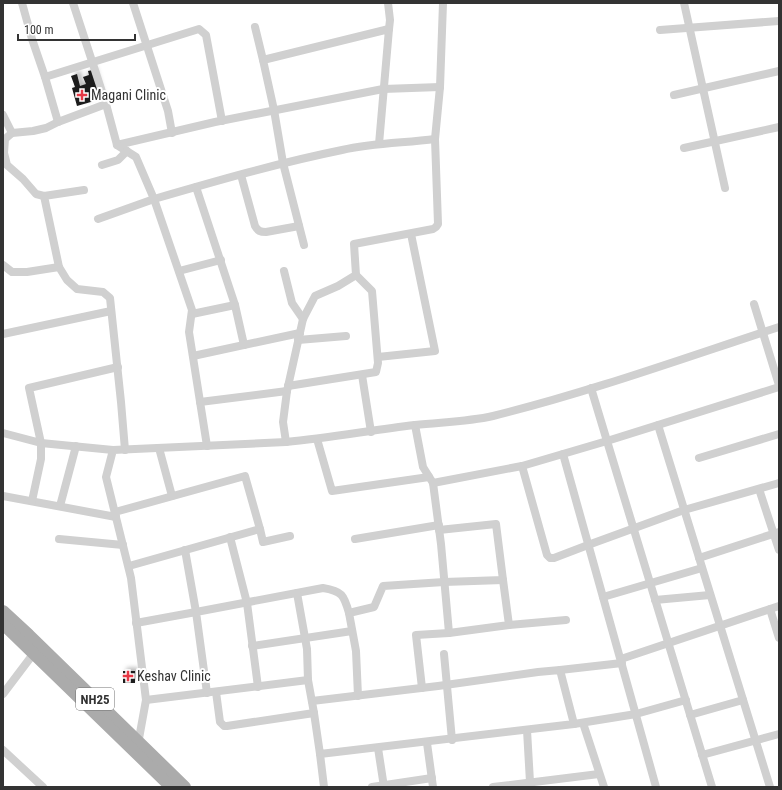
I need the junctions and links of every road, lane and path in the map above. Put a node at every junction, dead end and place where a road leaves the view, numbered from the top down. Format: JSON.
{"nodes":[{"id":1,"x":22,"y":3,"type":"edge"},
{"id":2,"x":73,"y":3,"type":"edge"},
{"id":3,"x":133,"y":3,"type":"edge"},
{"id":4,"x":388,"y":3,"type":"edge"},
{"id":5,"x":443,"y":3,"type":"edge"},
{"id":6,"x":684,"y":3,"type":"edge"},
{"id":7,"x":779,"y":23,"type":"edge"},
{"id":8,"x":255,"y":27,"type":"dead end"},
{"id":9,"x":689,"y":28,"type":"junction"},
{"id":10,"x":389,"y":29,"type":"junction"},
{"id":11,"x":660,"y":30,"type":"dead end"},
{"id":12,"x":147,"y":45,"type":"junction"},
{"id":13,"x":263,"y":60,"type":"junction"},
{"id":14,"x":93,"y":62,"type":"junction"},
{"id":15,"x":779,"y":71,"type":"edge"},
{"id":16,"x":45,"y":78,"type":"junction"},
{"id":17,"x":440,"y":87,"type":"junction"},
{"id":18,"x":383,"y":88,"type":"junction"},
{"id":19,"x":703,"y":88,"type":"junction"},
{"id":20,"x":674,"y":95,"type":"dead end"},
{"id":21,"x":106,"y":104,"type":"junction"},
{"id":22,"x":274,"y":110,"type":"junction"},
{"id":23,"x":3,"y":115,"type":"edge"},
{"id":24,"x":222,"y":121,"type":"junction"},
{"id":25,"x":58,"y":122,"type":"junction"},
{"id":26,"x":779,"y":127,"type":"edge"},
{"id":27,"x":12,"y":133,"type":"junction"},
{"id":28,"x":172,"y":133,"type":"junction"},
{"id":29,"x":435,"y":139,"type":"junction"},
{"id":30,"x":715,"y":142,"type":"junction"},
{"id":31,"x":379,"y":144,"type":"junction"},
{"id":32,"x":117,"y":146,"type":"junction"},
{"id":33,"x":684,"y":148,"type":"dead end"},
{"id":34,"x":127,"y":152,"type":"junction"},
{"id":35,"x":283,"y":164,"type":"junction"},
{"id":36,"x":102,"y":165,"type":"dead end"},
{"id":37,"x":241,"y":174,"type":"junction"},
{"id":38,"x":196,"y":187,"type":"junction"},
{"id":39,"x":725,"y":188,"type":"dead end"},
{"id":40,"x":84,"y":190,"type":"dead end"},
{"id":41,"x":44,"y":196,"type":"junction"},
{"id":42,"x":154,"y":199,"type":"junction"},
{"id":43,"x":98,"y":219,"type":"dead end"},
{"id":44,"x":299,"y":226,"type":"junction"},
{"id":45,"x":411,"y":234,"type":"junction"},
{"id":46,"x":304,"y":245,"type":"dead end"},
{"id":47,"x":221,"y":260,"type":"junction"},
{"id":48,"x":3,"y":265,"type":"edge"},
{"id":49,"x":59,"y":267,"type":"junction"},
{"id":50,"x":179,"y":271,"type":"junction"},
{"id":51,"x":284,"y":271,"type":"dead end"},
{"id":52,"x":356,"y":275,"type":"junction"},
{"id":53,"x":754,"y":304,"type":"dead end"},
{"id":54,"x":235,"y":305,"type":"junction"},
{"id":55,"x":111,"y":310,"type":"junction"},
{"id":56,"x":192,"y":314,"type":"junction"},
{"id":57,"x":303,"y":319,"type":"junction"},
{"id":58,"x":779,"y":327,"type":"edge"},
{"id":59,"x":763,"y":332,"type":"junction"},
{"id":60,"x":3,"y":334,"type":"edge"},
{"id":61,"x":299,"y":336,"type":"junction"},
{"id":62,"x":346,"y":336,"type":"dead end"},
{"id":63,"x":244,"y":345,"type":"junction"},
{"id":64,"x":193,"y":356,"type":"junction"},
{"id":65,"x":378,"y":357,"type":"junction"},
{"id":66,"x":118,"y":367,"type":"junction"},
{"id":67,"x":362,"y":375,"type":"junction"},
{"id":68,"x":779,"y":386,"type":"edge"},
{"id":69,"x":287,"y":388,"type":"junction"},
{"id":70,"x":591,"y":388,"type":"junction"},
{"id":71,"x":200,"y":402,"type":"junction"},
{"id":72,"x":415,"y":425,"type":"junction"},
{"id":73,"x":658,"y":425,"type":"junction"},
{"id":74,"x":371,"y":432,"type":"junction"},
{"id":75,"x":3,"y":433,"type":"edge"},
{"id":76,"x":779,"y":434,"type":"edge"},
{"id":77,"x":317,"y":440,"type":"junction"},
{"id":78,"x":607,"y":440,"type":"junction"},
{"id":79,"x":286,"y":442,"type":"junction"},
{"id":80,"x":41,"y":443,"type":"junction"},
{"id":81,"x":76,"y":446,"type":"junction"},
{"id":82,"x":206,"y":446,"type":"junction"},
{"id":83,"x":159,"y":448,"type":"junction"},
{"id":84,"x":113,"y":450,"type":"junction"},
{"id":85,"x":124,"y":450,"type":"junction"},
{"id":86,"x":563,"y":454,"type":"junction"},
{"id":87,"x":699,"y":458,"type":"dead end"},
{"id":88,"x":522,"y":466,"type":"junction"},
{"id":89,"x":431,"y":480,"type":"junction"},
{"id":90,"x":779,"y":483,"type":"edge"},
{"id":91,"x":759,"y":489,"type":"junction"},
{"id":92,"x":3,"y":496,"type":"edge"},
{"id":93,"x":172,"y":496,"type":"junction"},
{"id":94,"x":32,"y":501,"type":"junction"},
{"id":95,"x":60,"y":506,"type":"junction"},
{"id":96,"x":684,"y":510,"type":"junction"},
{"id":97,"x":115,"y":515,"type":"junction"},
{"id":98,"x":439,"y":528,"type":"junction"},
{"id":99,"x":260,"y":529,"type":"junction"},
{"id":100,"x":633,"y":529,"type":"junction"},
{"id":101,"x":776,"y":533,"type":"edge"},
{"id":102,"x":290,"y":536,"type":"dead end"},
{"id":103,"x":230,"y":537,"type":"junction"},
{"id":104,"x":60,"y":539,"type":"dead end"},
{"id":105,"x":355,"y":539,"type":"dead end"},
{"id":106,"x":123,"y":545,"type":"junction"},
{"id":107,"x":588,"y":545,"type":"junction"},
{"id":108,"x":185,"y":550,"type":"junction"},
{"id":109,"x":779,"y":550,"type":"edge"},
{"id":110,"x":699,"y":558,"type":"junction"},
{"id":111,"x":129,"y":566,"type":"junction"},
{"id":112,"x":702,"y":568,"type":"junction"},
{"id":113,"x":503,"y":580,"type":"junction"},
{"id":114,"x":444,"y":582,"type":"junction"},
{"id":115,"x":650,"y":583,"type":"junction"},
{"id":116,"x":297,"y":593,"type":"junction"},
{"id":117,"x":710,"y":595,"type":"junction"},
{"id":118,"x":603,"y":596,"type":"junction"},
{"id":119,"x":655,"y":600,"type":"junction"},
{"id":120,"x":247,"y":603,"type":"junction"},
{"id":121,"x":779,"y":606,"type":"edge"},
{"id":122,"x":770,"y":610,"type":"junction"},
{"id":123,"x":3,"y":611,"type":"edge"},
{"id":124,"x":196,"y":612,"type":"junction"},
{"id":125,"x":349,"y":613,"type":"junction"},
{"id":126,"x":566,"y":620,"type":"dead end"},
{"id":127,"x":136,"y":623,"type":"junction"},
{"id":128,"x":3,"y":624,"type":"edge"},
{"id":129,"x":509,"y":625,"type":"junction"},
{"id":130,"x":720,"y":626,"type":"junction"},
{"id":131,"x":352,"y":631,"type":"junction"},
{"id":132,"x":449,"y":633,"type":"junction"},
{"id":133,"x":305,"y":638,"type":"junction"},
{"id":134,"x":779,"y":638,"type":"edge"},
{"id":135,"x":668,"y":644,"type":"junction"},
{"id":136,"x":252,"y":646,"type":"junction"},
{"id":137,"x":34,"y":653,"type":"junction"},
{"id":138,"x":444,"y":654,"type":"dead end"},
{"id":139,"x":621,"y":661,"type":"junction"},
{"id":140,"x":560,"y":670,"type":"junction"},
{"id":141,"x":308,"y":680,"type":"junction"},
{"id":142,"x":446,"y":685,"type":"junction"},
{"id":143,"x":258,"y":687,"type":"junction"},
{"id":144,"x":422,"y":688,"type":"junction"},
{"id":145,"x":216,"y":692,"type":"junction"},
{"id":146,"x":206,"y":693,"type":"junction"},
{"id":147,"x":3,"y":694,"type":"edge"},
{"id":148,"x":358,"y":696,"type":"junction"},
{"id":149,"x":146,"y":700,"type":"junction"},
{"id":150,"x":686,"y":700,"type":"junction"},
{"id":151,"x":743,"y":700,"type":"junction"},
{"id":152,"x":312,"y":701,"type":"junction"},
{"id":153,"x":314,"y":713,"type":"junction"},
{"id":154,"x":636,"y":714,"type":"junction"},
{"id":155,"x":690,"y":716,"type":"junction"},
{"id":156,"x":583,"y":723,"type":"junction"},
{"id":157,"x":574,"y":724,"type":"junction"},
{"id":158,"x":527,"y":730,"type":"junction"},
{"id":159,"x":779,"y":734,"type":"edge"},
{"id":160,"x":138,"y":740,"type":"junction"},
{"id":161,"x":452,"y":740,"type":"junction"},
{"id":162,"x":755,"y":740,"type":"junction"},
{"id":163,"x":427,"y":743,"type":"junction"},
{"id":164,"x":378,"y":748,"type":"junction"},
{"id":165,"x":3,"y":750,"type":"edge"},
{"id":166,"x":135,"y":753,"type":"junction"},
{"id":167,"x":320,"y":754,"type":"junction"},
{"id":168,"x":702,"y":755,"type":"junction"},
{"id":169,"x":599,"y":774,"type":"junction"},
{"id":170,"x":432,"y":778,"type":"junction"},
{"id":171,"x":530,"y":782,"type":"junction"},
{"id":172,"x":547,"y":784,"type":"edge"},
{"id":173,"x":384,"y":786,"type":"edge"},
{"id":174,"x":43,"y":787,"type":"edge"},
{"id":175,"x":171,"y":787,"type":"edge"},
{"id":176,"x":185,"y":787,"type":"edge"},
{"id":177,"x":324,"y":787,"type":"edge"},
{"id":178,"x":372,"y":787,"type":"edge"},
{"id":179,"x":433,"y":787,"type":"edge"},
{"id":180,"x":493,"y":787,"type":"edge"},
{"id":181,"x":604,"y":787,"type":"edge"},
{"id":182,"x":656,"y":787,"type":"edge"},
{"id":183,"x":712,"y":787,"type":"edge"},
{"id":184,"x":770,"y":787,"type":"edge"}],
"edges":[{"from":1,"to":16,"type":"street"},
{"from":2,"to":14,"type":"street"},
{"from":3,"to":12,"type":"street"},
{"from":4,"to":10,"type":"street"},
{"from":5,"to":17,"type":"street"},
{"from":6,"to":9,"type":"street"},
{"from":7,"to":9,"type":"street"},
{"from":8,"to":13,"type":"street"},
{"from":9,"to":11,"type":"street"},
{"from":9,"to":19,"type":"street"},
{"from":10,"to":13,"type":"street"},
{"from":10,"to":18,"type":"street"},
{"from":12,"to":14,"type":"street"},
{"from":12,"to":24,"type":"street"},
{"from":12,"to":28,"type":"street"},
{"from":13,"to":22,"type":"street"},
{"from":14,"to":16,"type":"street"},
{"from":14,"to":21,"type":"street"},
{"from":15,"to":19,"type":"street"},
{"from":16,"to":25,"type":"street"},
{"from":17,"to":18,"type":"street"},
{"from":17,"to":29,"type":"street"},
{"from":18,"to":22,"type":"street"},
{"from":18,"to":31,"type":"street"},
{"from":19,"to":20,"type":"street"},
{"from":19,"to":30,"type":"street"},
{"from":21,"to":25,"type":"street"},
{"from":21,"to":32,"type":"street"},
{"from":22,"to":24,"type":"street"},
{"from":22,"to":35,"type":"street"},
{"from":23,"to":27,"type":"street"},
{"from":24,"to":28,"type":"street"},
{"from":25,"to":27,"type":"street"},
{"from":26,"to":30,"type":"street"},
{"from":27,"to":41,"type":"street"},
{"from":28,"to":32,"type":"street"},
{"from":29,"to":31,"type":"street"},
{"from":29,"to":45,"type":"street"},
{"from":30,"to":33,"type":"street"},
{"from":30,"to":39,"type":"street"},
{"from":31,"to":35,"type":"street"},
{"from":32,"to":34,"type":"street"},
{"from":34,"to":36,"type":"street"},
{"from":34,"to":42,"type":"street"},
{"from":35,"to":37,"type":"street"},
{"from":35,"to":44,"type":"street"},
{"from":37,"to":38,"type":"street"},
{"from":37,"to":44,"type":"street"},
{"from":38,"to":42,"type":"street"},
{"from":38,"to":47,"type":"street"},
{"from":40,"to":41,"type":"street"},
{"from":41,"to":49,"type":"street"},
{"from":42,"to":43,"type":"street"},
{"from":42,"to":50,"type":"street"},
{"from":44,"to":46,"type":"street"},
{"from":45,"to":52,"type":"street"},
{"from":45,"to":65,"type":"street"},
{"from":47,"to":50,"type":"street"},
{"from":47,"to":54,"type":"street"},
{"from":48,"to":49,"type":"street"},
{"from":49,"to":55,"type":"street"},
{"from":50,"to":56,"type":"street"},
{"from":51,"to":57,"type":"street"},
{"from":52,"to":57,"type":"street"},
{"from":52,"to":65,"type":"street"},
{"from":53,"to":59,"type":"street"},
{"from":54,"to":56,"type":"street"},
{"from":54,"to":63,"type":"street"},
{"from":55,"to":60,"type":"street"},
{"from":55,"to":66,"type":"street"},
{"from":56,"to":64,"type":"street"},
{"from":57,"to":61,"type":"street"},
{"from":58,"to":59,"type":"street"},
{"from":59,"to":68,"type":"street"},
{"from":59,"to":70,"type":"street"},
{"from":61,"to":62,"type":"street"},
{"from":61,"to":63,"type":"street"},
{"from":61,"to":69,"type":"street"},
{"from":63,"to":64,"type":"street"},
{"from":64,"to":71,"type":"street"},
{"from":65,"to":67,"type":"street"},
{"from":66,"to":80,"type":"street"},
{"from":66,"to":85,"type":"street"},
{"from":67,"to":69,"type":"street"},
{"from":67,"to":74,"type":"street"},
{"from":68,"to":73,"type":"street"},
{"from":69,"to":71,"type":"street"},
{"from":69,"to":79,"type":"street"},
{"from":70,"to":72,"type":"street"},
{"from":70,"to":78,"type":"street"},
{"from":71,"to":82,"type":"street"},
{"from":72,"to":74,"type":"street"},
{"from":72,"to":89,"type":"street"},
{"from":73,"to":78,"type":"street"},
{"from":73,"to":96,"type":"street"},
{"from":74,"to":77,"type":"street"},
{"from":75,"to":80,"type":"street"},
{"from":76,"to":87,"type":"street"},
{"from":77,"to":79,"type":"street"},
{"from":77,"to":89,"type":"street"},
{"from":78,"to":86,"type":"street"},
{"from":78,"to":100,"type":"street"},
{"from":79,"to":82,"type":"street"},
{"from":80,"to":81,"type":"street"},
{"from":80,"to":94,"type":"street"},
{"from":81,"to":84,"type":"street"},
{"from":81,"to":95,"type":"street"},
{"from":82,"to":83,"type":"street"},
{"from":83,"to":85,"type":"street"},
{"from":83,"to":93,"type":"street"},
{"from":84,"to":85,"type":"street"},
{"from":84,"to":97,"type":"street"},
{"from":86,"to":88,"type":"street"},
{"from":86,"to":107,"type":"street"},
{"from":88,"to":89,"type":"street"},
{"from":88,"to":107,"type":"street"},
{"from":89,"to":98,"type":"street"},
{"from":90,"to":91,"type":"street"},
{"from":91,"to":96,"type":"street"},
{"from":91,"to":101,"type":"street"},
{"from":92,"to":94,"type":"street"},
{"from":93,"to":97,"type":"street"},
{"from":93,"to":99,"type":"street"},
{"from":94,"to":95,"type":"street"},
{"from":95,"to":97,"type":"street"},
{"from":96,"to":100,"type":"street"},
{"from":96,"to":110,"type":"street"},
{"from":97,"to":106,"type":"street"},
{"from":98,"to":105,"type":"street"},
{"from":98,"to":113,"type":"street"},
{"from":98,"to":114,"type":"street"},
{"from":99,"to":102,"type":"street"},
{"from":99,"to":103,"type":"street"},
{"from":100,"to":107,"type":"street"},
{"from":100,"to":115,"type":"street"},
{"from":101,"to":109,"type":"street"},
{"from":101,"to":110,"type":"street"},
{"from":103,"to":108,"type":"street"},
{"from":103,"to":120,"type":"street"},
{"from":104,"to":106,"type":"street"},
{"from":106,"to":111,"type":"street"},
{"from":107,"to":118,"type":"street"},
{"from":108,"to":111,"type":"street"},
{"from":108,"to":124,"type":"street"},
{"from":110,"to":112,"type":"street"},
{"from":111,"to":127,"type":"street"},
{"from":112,"to":115,"type":"street"},
{"from":112,"to":117,"type":"street"},
{"from":113,"to":114,"type":"street"},
{"from":113,"to":129,"type":"street"},
{"from":114,"to":125,"type":"street"},
{"from":114,"to":132,"type":"street"},
{"from":115,"to":118,"type":"street"},
{"from":115,"to":119,"type":"street"},
{"from":116,"to":120,"type":"street"},
{"from":116,"to":125,"type":"street"},
{"from":116,"to":133,"type":"street"},
{"from":117,"to":119,"type":"street"},
{"from":117,"to":130,"type":"street"},
{"from":118,"to":139,"type":"street"},
{"from":119,"to":135,"type":"street"},
{"from":120,"to":124,"type":"street"},
{"from":120,"to":136,"type":"street"},
{"from":121,"to":122,"type":"street"},
{"from":122,"to":130,"type":"street"},
{"from":122,"to":134,"type":"street"},
{"from":123,"to":160,"type":"main road","number":"NH25"},
{"from":124,"to":127,"type":"street"},
{"from":124,"to":146,"type":"street"},
{"from":125,"to":131,"type":"street"},
{"from":126,"to":129,"type":"street"},
{"from":127,"to":149,"type":"street"},
{"from":128,"to":137,"type":"main road","number":"NH25"},
{"from":129,"to":132,"type":"street"},
{"from":130,"to":135,"type":"street"},
{"from":130,"to":151,"type":"street"},
{"from":131,"to":133,"type":"street"},
{"from":131,"to":148,"type":"street"},
{"from":132,"to":144,"type":"street"},
{"from":133,"to":136,"type":"street"},
{"from":133,"to":141,"type":"street"},
{"from":135,"to":139,"type":"street"},
{"from":135,"to":150,"type":"street"},
{"from":136,"to":143,"type":"street"},
{"from":137,"to":147,"type":"street"},
{"from":137,"to":166,"type":"main road","number":"NH25"},
{"from":138,"to":142,"type":"street"},
{"from":139,"to":140,"type":"street"},
{"from":139,"to":154,"type":"street"},
{"from":140,"to":142,"type":"street"},
{"from":140,"to":157,"type":"street"},
{"from":141,"to":143,"type":"street"},
{"from":141,"to":152,"type":"street"},
{"from":142,"to":144,"type":"street"},
{"from":142,"to":161,"type":"street"},
{"from":143,"to":145,"type":"street"},
{"from":144,"to":148,"type":"street"},
{"from":145,"to":146,"type":"street"},
{"from":145,"to":153,"type":"street"},
{"from":146,"to":149,"type":"street"},
{"from":148,"to":152,"type":"street"},
{"from":149,"to":160,"type":"street"},
{"from":150,"to":154,"type":"street"},
{"from":150,"to":155,"type":"street"},
{"from":151,"to":155,"type":"street"},
{"from":151,"to":162,"type":"street"},
{"from":152,"to":153,"type":"street"},
{"from":153,"to":167,"type":"street"},
{"from":154,"to":156,"type":"street"},
{"from":154,"to":182,"type":"street"},
{"from":155,"to":168,"type":"street"},
{"from":156,"to":157,"type":"street"},
{"from":156,"to":169,"type":"street"},
{"from":157,"to":158,"type":"street"},
{"from":158,"to":161,"type":"street"},
{"from":158,"to":171,"type":"street"},
{"from":159,"to":162,"type":"street"},
{"from":160,"to":166,"type":"street"},
{"from":160,"to":176,"type":"main road","number":"NH25"},
{"from":161,"to":163,"type":"street"},
{"from":162,"to":168,"type":"street"},
{"from":162,"to":184,"type":"street"},
{"from":163,"to":164,"type":"street"},
{"from":163,"to":170,"type":"street"},
{"from":164,"to":167,"type":"street"},
{"from":164,"to":173,"type":"street"},
{"from":165,"to":174,"type":"street"},
{"from":166,"to":175,"type":"main road","number":"NH25"},
{"from":167,"to":177,"type":"street"},
{"from":168,"to":183,"type":"street"},
{"from":169,"to":172,"type":"street"},
{"from":169,"to":181,"type":"street"},
{"from":170,"to":173,"type":"street"},
{"from":170,"to":179,"type":"street"},
{"from":171,"to":172,"type":"street"},
{"from":171,"to":180,"type":"street"},
{"from":173,"to":178,"type":"street"}]}
